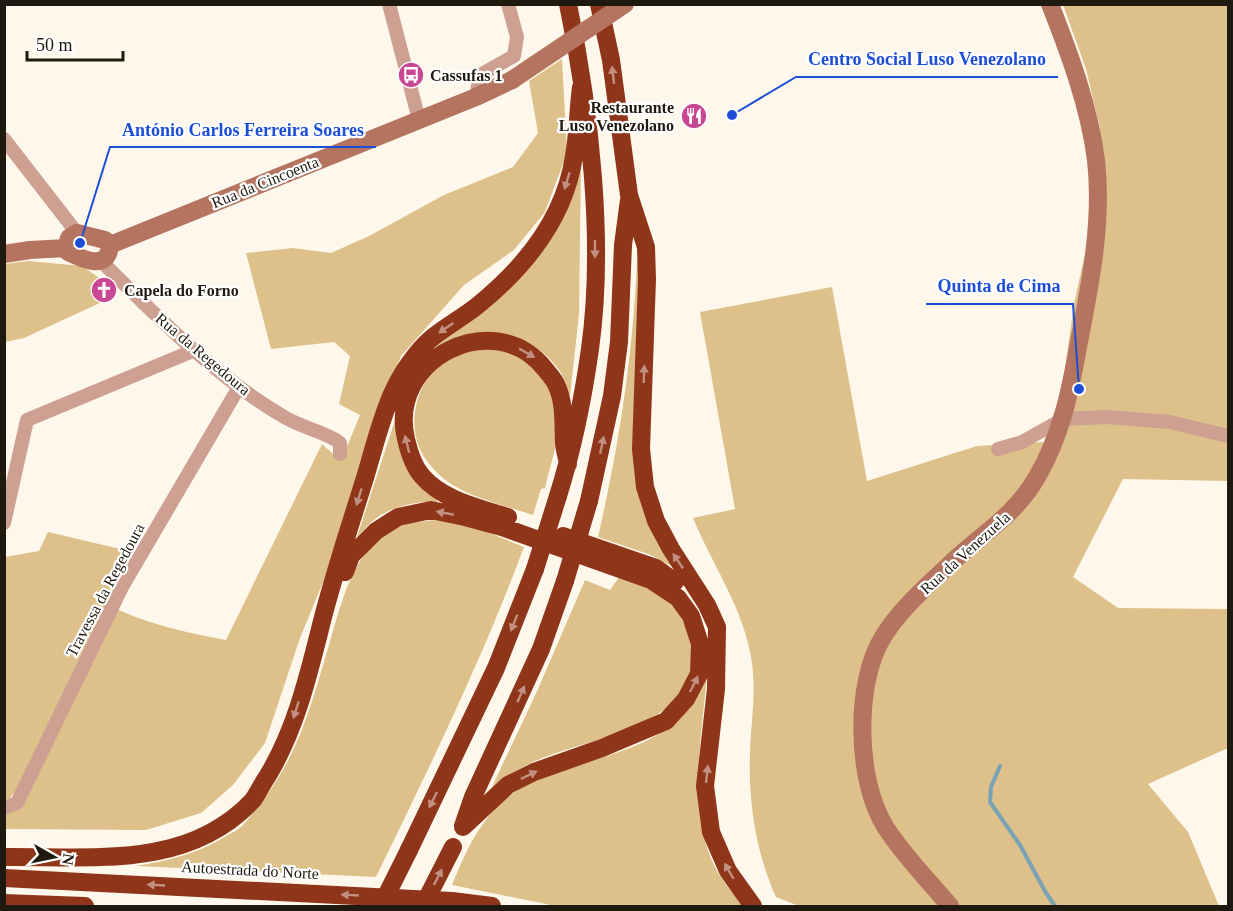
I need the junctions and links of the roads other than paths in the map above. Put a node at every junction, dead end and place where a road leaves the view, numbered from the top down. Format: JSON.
{"nodes":[{"id":1,"x":389,"y":4,"type":"edge"},
{"id":2,"x":508,"y":4,"type":"edge"},
{"id":3,"x":568,"y":4,"type":"edge"},
{"id":4,"x":599,"y":4,"type":"edge"},
{"id":5,"x":625,"y":4,"type":"edge"},
{"id":6,"x":1050,"y":4,"type":"edge"},
{"id":7,"x":581,"y":87,"type":"junction"},
{"id":8,"x":476,"y":97,"type":"junction"},
{"id":9,"x":419,"y":120,"type":"junction"},
{"id":10,"x":4,"y":139,"type":"edge"},
{"id":11,"x":629,"y":195,"type":"junction"},
{"id":12,"x":77,"y":233,"type":"junction"},
{"id":13,"x":66,"y":248,"type":"junction"},
{"id":14,"x":106,"y":253,"type":"junction"},
{"id":15,"x":4,"y":254,"type":"edge"},
{"id":16,"x":195,"y":350,"type":"junction"},
{"id":17,"x":239,"y":387,"type":"junction"},
{"id":18,"x":1063,"y":419,"type":"junction"},
{"id":19,"x":1228,"y":436,"type":"edge"},
{"id":20,"x":998,"y":449,"type":"dead end"},
{"id":21,"x":340,"y":454,"type":"dead end"},
{"id":22,"x":568,"y":464,"type":"junction"},
{"id":23,"x":9,"y":477,"type":"edge"},
{"id":24,"x":4,"y":522,"type":"edge"},
{"id":25,"x":717,"y":651,"type":"junction"},
{"id":26,"x":314,"y":655,"type":"junction"},
{"id":27,"x":4,"y":808,"type":"edge"},
{"id":28,"x":463,"y":827,"type":"junction"},
{"id":29,"x":4,"y":857,"type":"edge"},
{"id":30,"x":4,"y":878,"type":"edge"},
{"id":31,"x":4,"y":903,"type":"edge"},
{"id":32,"x":949,"y":905,"type":"edge"},
{"id":33,"x":85,"y":906,"type":"edge"},
{"id":34,"x":381,"y":906,"type":"edge"},
{"id":35,"x":423,"y":906,"type":"edge"},
{"id":36,"x":492,"y":906,"type":"edge"},
{"id":37,"x":753,"y":906,"type":"edge"}],
"edges":[{"from":1,"to":9,"type":"street"},
{"from":2,"to":8,"type":"street"},
{"from":3,"to":7,"type":"highway"},
{"from":11,"to":4,"type":"highway","one_way":true},
{"from":5,"to":8,"type":"street","bridge":true},
{"from":6,"to":18,"type":"street","name":"Rua da Venezuela"},
{"from":7,"to":22,"type":"highway","one_way":true},
{"from":7,"to":26,"type":"highway","one_way":true},
{"from":8,"to":9,"type":"street"},
{"from":9,"to":14,"type":"street","name":"Rua da Cincoenta"},
{"from":10,"to":12,"type":"street"},
{"from":25,"to":11,"type":"highway","one_way":true},
{"from":28,"to":11,"type":"highway","one_way":true,"bridge":true},
{"from":12,"to":13,"type":"street"},
{"from":12,"to":14,"type":"street"},
{"from":13,"to":14,"type":"street","name":"Rua da Regedoura"},
{"from":13,"to":15,"type":"street","name":"Rua da Regedoura"},
{"from":14,"to":16,"type":"street","name":"Rua da Regedoura"},
{"from":16,"to":17,"type":"street","name":"Rua da Regedoura"},
{"from":16,"to":23,"type":"street"},
{"from":17,"to":21,"type":"street","name":"Rua da Regedoura"},
{"from":17,"to":27,"type":"street","name":"Travessa da Regedoura"},
{"from":18,"to":19,"type":"street"},
{"from":18,"to":20,"type":"street"},
{"from":18,"to":32,"type":"street","name":"Rua da Venezuela"},
{"from":25,"to":22,"type":"highway","one_way":true},
{"from":22,"to":34,"type":"highway","one_way":true,"bridge":true},
{"from":23,"to":24,"type":"street"},
{"from":37,"to":25,"type":"highway","one_way":true},
{"from":28,"to":26,"type":"highway","one_way":true},
{"from":26,"to":29,"type":"highway","one_way":true},
{"from":35,"to":28,"type":"highway","one_way":true,"bridge":true},
{"from":36,"to":30,"type":"highway","name":"Autoestrada do Norte","one_way":true},
{"from":31,"to":33,"type":"highway"}]}
